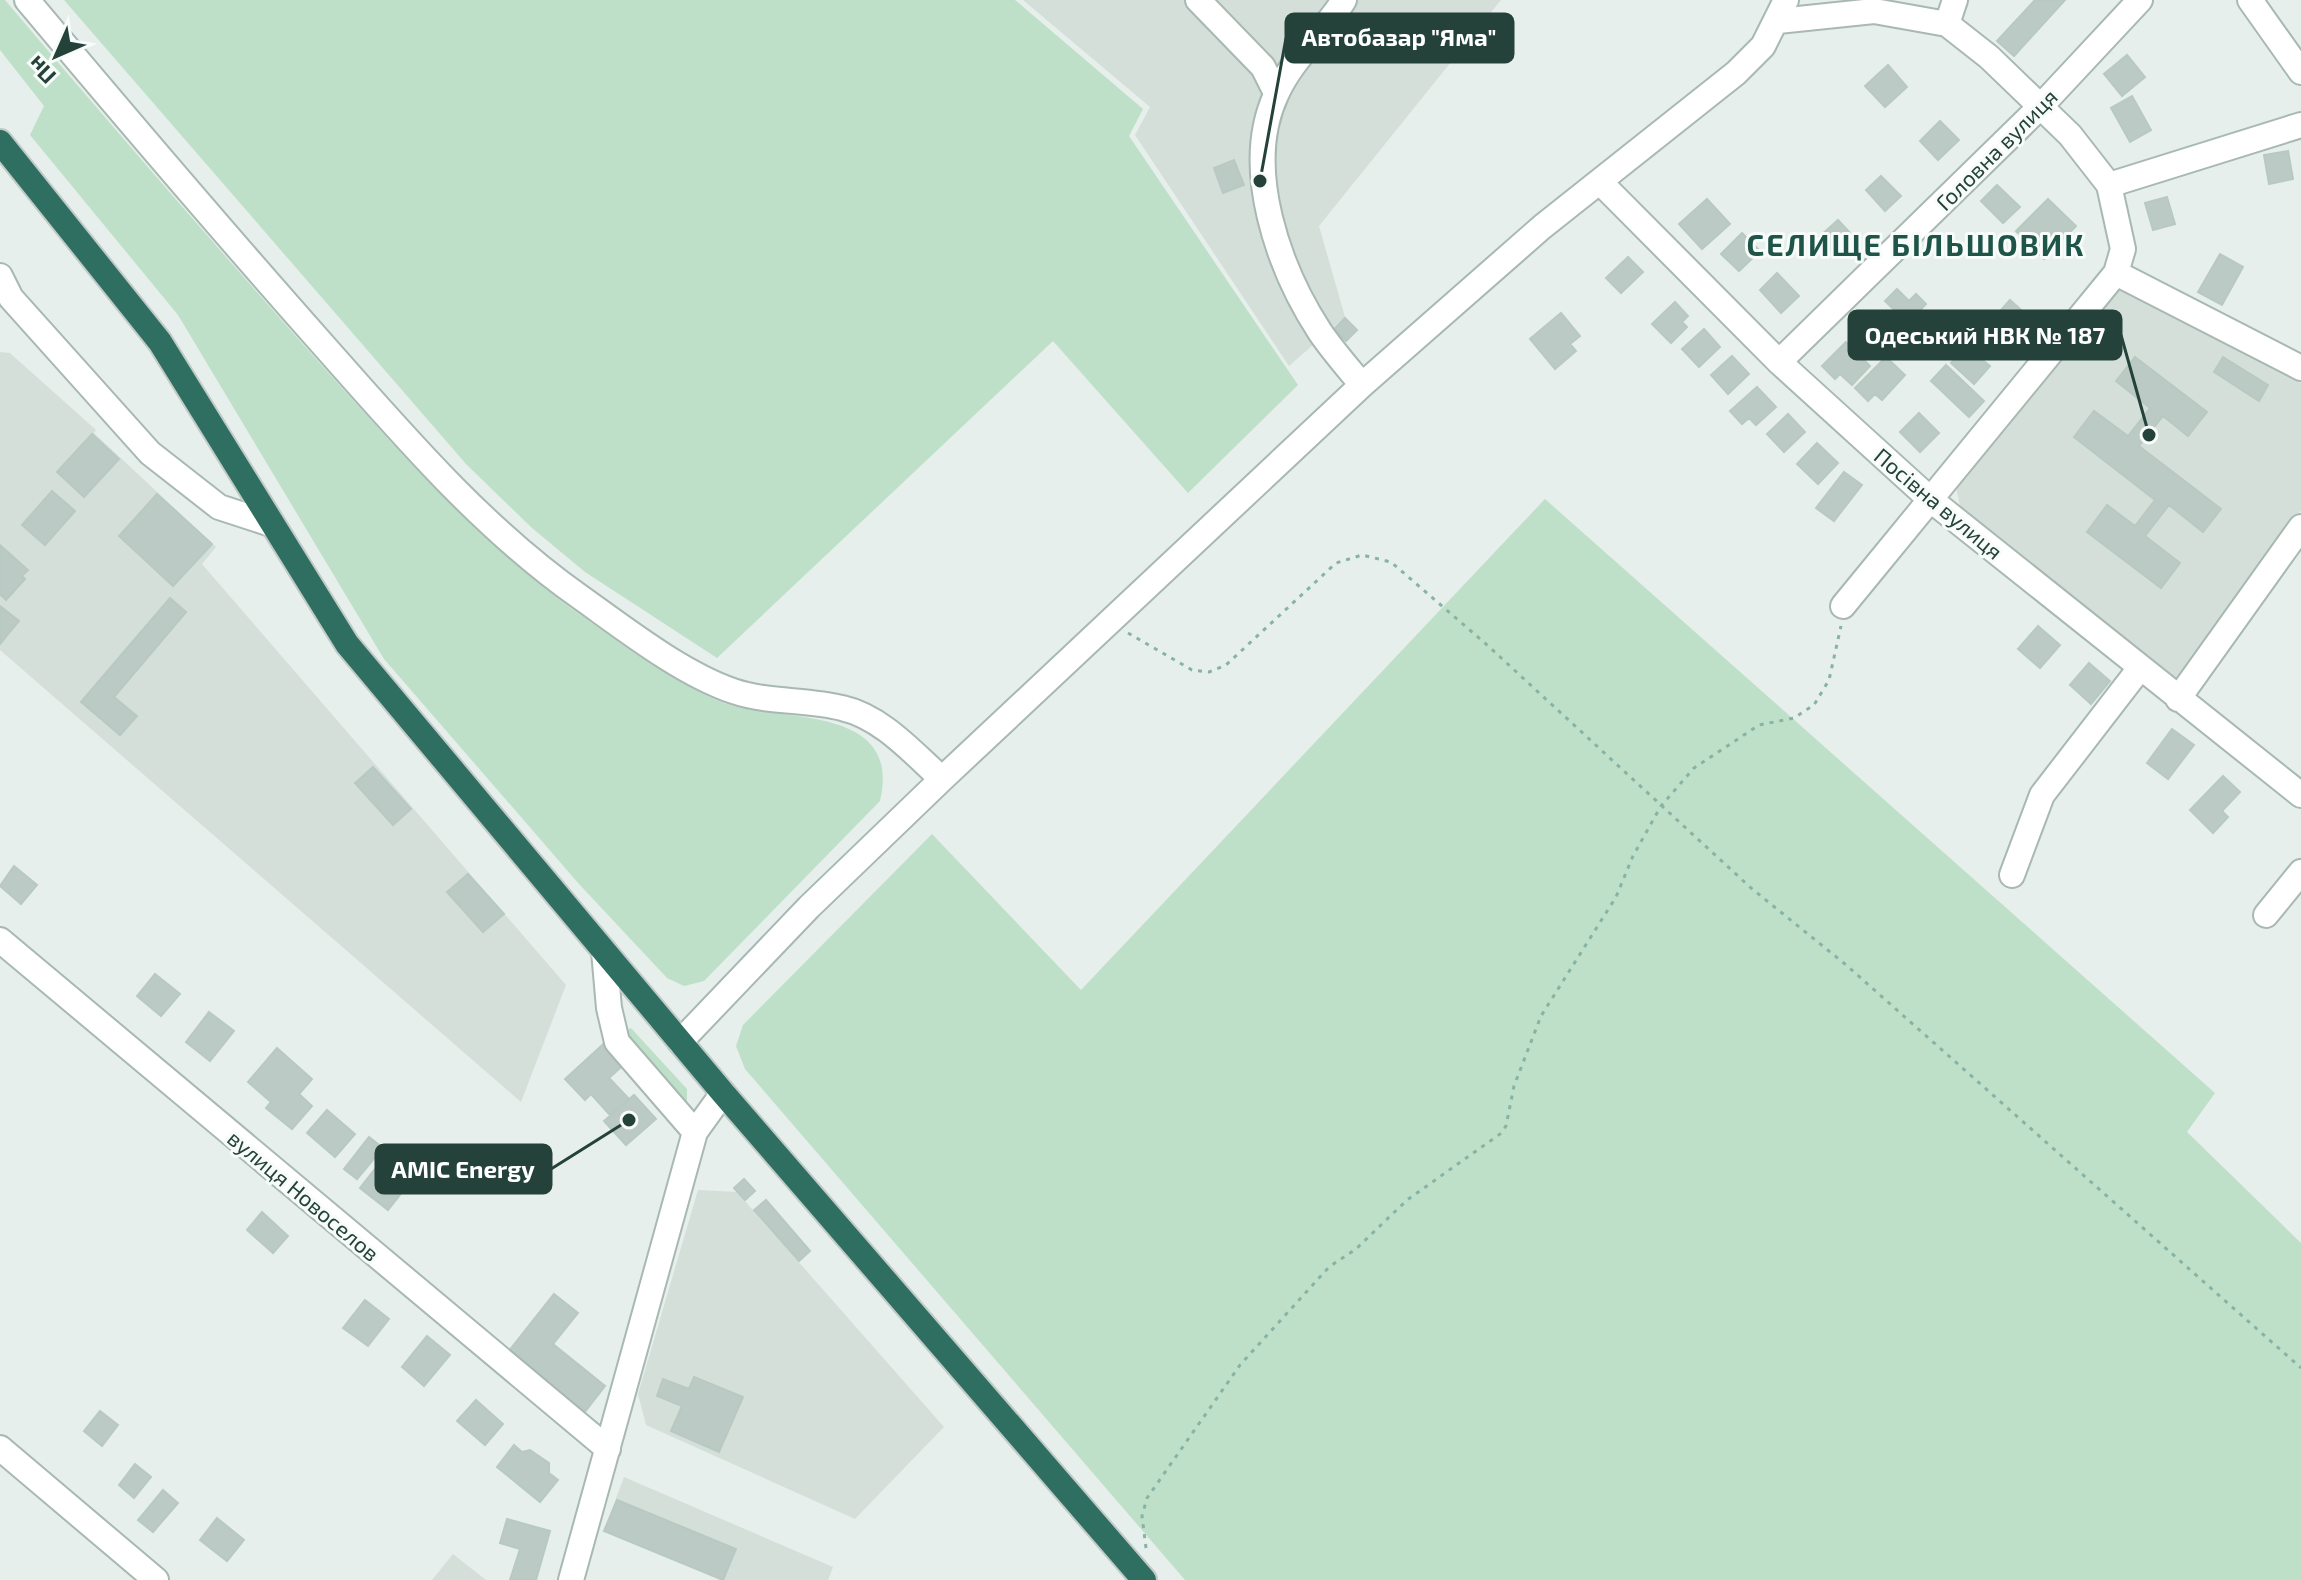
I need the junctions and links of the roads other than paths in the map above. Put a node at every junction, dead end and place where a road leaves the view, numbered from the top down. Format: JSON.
{"nodes":[{"id":1,"x":27,"y":0,"type":"edge"},
{"id":2,"x":1198,"y":0,"type":"edge"},
{"id":3,"x":1955,"y":0,"type":"edge"},
{"id":4,"x":2140,"y":0,"type":"edge"},
{"id":5,"x":2250,"y":0,"type":"edge"},
{"id":6,"x":1343,"y":1,"type":"edge"},
{"id":7,"x":1782,"y":10,"type":"edge"},
{"id":8,"x":1947,"y":24,"type":"junction"},
{"id":9,"x":2301,"y":72,"type":"edge"},
{"id":10,"x":1276,"y":93,"type":"junction"},
{"id":11,"x":2041,"y":106,"type":"junction"},
{"id":12,"x":2301,"y":125,"type":"edge"},
{"id":13,"x":0,"y":142,"type":"edge"},
{"id":14,"x":1601,"y":183,"type":"junction"},
{"id":15,"x":2109,"y":185,"type":"junction"},
{"id":16,"x":2116,"y":273,"type":"junction"},
{"id":17,"x":0,"y":276,"type":"edge"},
{"id":18,"x":1779,"y":362,"type":"junction"},
{"id":19,"x":2301,"y":368,"type":"edge"},
{"id":20,"x":1362,"y":385,"type":"junction"},
{"id":21,"x":1931,"y":500,"type":"junction"},
{"id":22,"x":271,"y":524,"type":"junction"},
{"id":23,"x":2301,"y":527,"type":"edge"},
{"id":24,"x":1843,"y":606,"type":"road end"},
{"id":25,"x":2140,"y":668,"type":"junction"},
{"id":26,"x":2178,"y":699,"type":"junction"},
{"id":27,"x":942,"y":779,"type":"junction"},
{"id":28,"x":2301,"y":795,"type":"edge"},
{"id":29,"x":2301,"y":872,"type":"edge"},
{"id":30,"x":2012,"y":875,"type":"dead end"},
{"id":31,"x":2266,"y":915,"type":"dead end"},
{"id":32,"x":0,"y":940,"type":"edge"},
{"id":33,"x":604,"y":951,"type":"junction"},
{"id":34,"x":680,"y":1042,"type":"junction"},
{"id":35,"x":723,"y":1093,"type":"junction"},
{"id":36,"x":695,"y":1132,"type":"junction"},
{"id":37,"x":0,"y":1448,"type":"edge"},
{"id":38,"x":608,"y":1449,"type":"junction"},
{"id":39,"x":1140,"y":1575,"type":"edge"},
{"id":40,"x":156,"y":1580,"type":"edge"},
{"id":41,"x":571,"y":1580,"type":"edge"}],
"edges":[{"from":1,"to":27,"type":"street"},
{"from":2,"to":10,"type":"street"},
{"from":3,"to":8,"type":"street"},
{"from":4,"to":11,"type":"street","name":"Головна вулиця"},
{"from":5,"to":9,"type":"street"},
{"from":6,"to":10,"type":"street"},
{"from":7,"to":8,"type":"street"},
{"from":7,"to":14,"type":"street"},
{"from":8,"to":11,"type":"street"},
{"from":10,"to":20,"type":"street"},
{"from":11,"to":15,"type":"street"},
{"from":11,"to":18,"type":"street","name":"Головна вулиця"},
{"from":12,"to":15,"type":"street"},
{"from":13,"to":22,"type":"highway"},
{"from":14,"to":18,"type":"street","name":"Посівна вулиця"},
{"from":14,"to":20,"type":"street"},
{"from":15,"to":16,"type":"street"},
{"from":16,"to":19,"type":"street"},
{"from":16,"to":21,"type":"street"},
{"from":17,"to":22,"type":"street"},
{"from":18,"to":21,"type":"street","name":"Посівна вулиця"},
{"from":20,"to":27,"type":"street"},
{"from":21,"to":24,"type":"street"},
{"from":21,"to":25,"type":"street","name":"Посівна вулиця"},
{"from":22,"to":33,"type":"highway"},
{"from":23,"to":26,"type":"street"},
{"from":25,"to":26,"type":"street","name":"Посівна вулиця"},
{"from":25,"to":30,"type":"street"},
{"from":26,"to":28,"type":"street","name":"Посівна вулиця"},
{"from":27,"to":34,"type":"street"},
{"from":29,"to":31,"type":"street"},
{"from":32,"to":38,"type":"street","name":"вулиця Новоселов"},
{"from":33,"to":34,"type":"highway"},
{"from":33,"to":36,"type":"street"},
{"from":34,"to":35,"type":"highway"},
{"from":35,"to":36,"type":"street"},
{"from":35,"to":39,"type":"highway"},
{"from":36,"to":38,"type":"street"},
{"from":37,"to":40,"type":"street"},
{"from":38,"to":41,"type":"street"}]}
